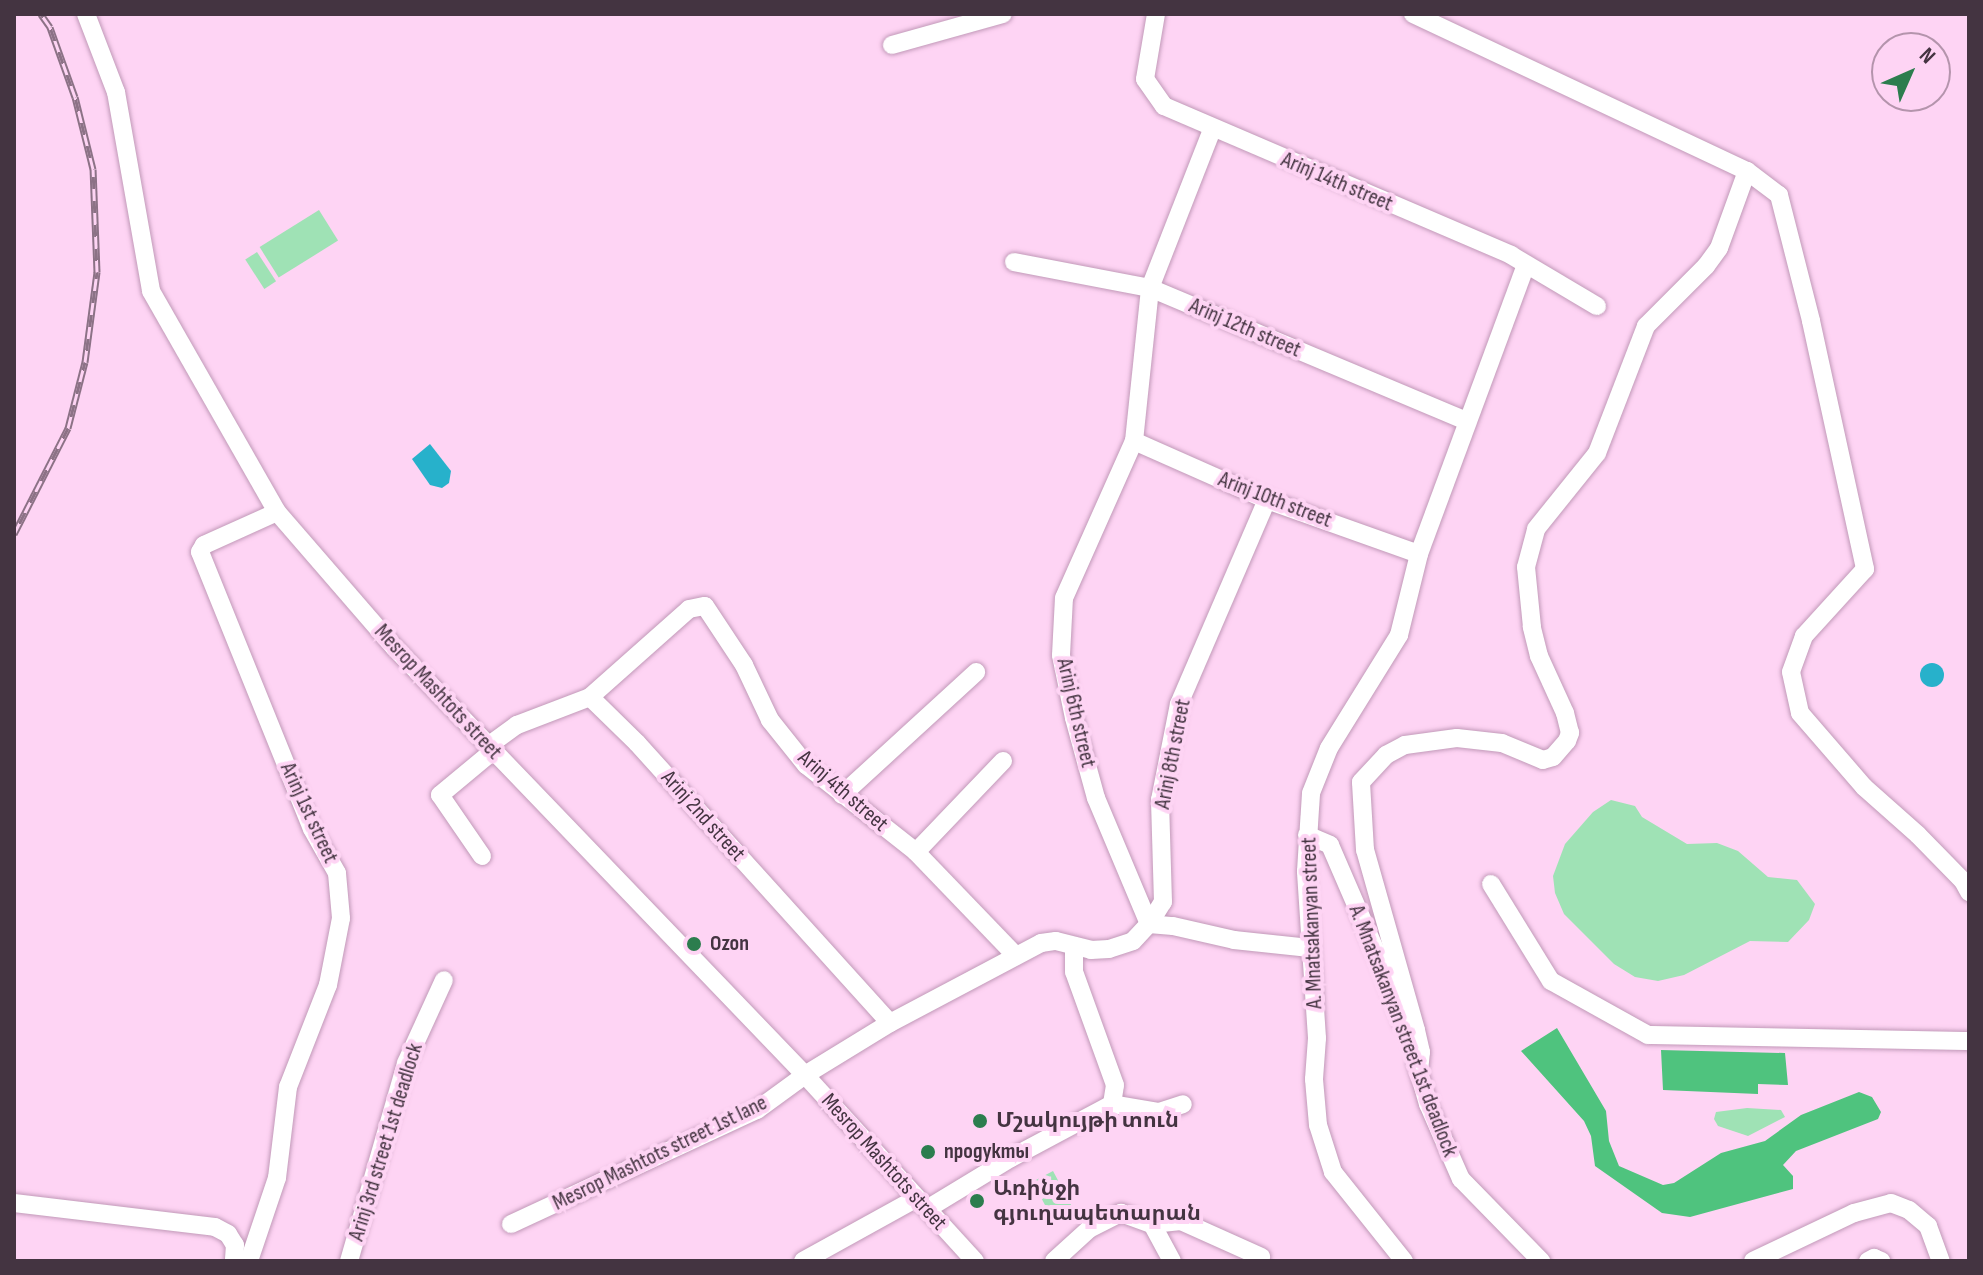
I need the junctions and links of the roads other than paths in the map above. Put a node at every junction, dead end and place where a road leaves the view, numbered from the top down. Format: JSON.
{"nodes":[{"id":1,"x":86,"y":14,"type":"edge"},
{"id":2,"x":1003,"y":14,"type":"edge"},
{"id":3,"x":1156,"y":14,"type":"edge"},
{"id":4,"x":1413,"y":14,"type":"edge"},
{"id":5,"x":892,"y":45,"type":"dead end"},
{"id":6,"x":1212,"y":130,"type":"junction"},
{"id":7,"x":1747,"y":171,"type":"junction"},
{"id":8,"x":1014,"y":262,"type":"dead end"},
{"id":9,"x":1526,"y":265,"type":"junction"},
{"id":10,"x":1150,"y":288,"type":"junction"},
{"id":11,"x":1597,"y":306,"type":"dead end"},
{"id":12,"x":1467,"y":421,"type":"junction"},
{"id":13,"x":1134,"y":441,"type":"junction"},
{"id":14,"x":1267,"y":500,"type":"junction"},
{"id":15,"x":277,"y":512,"type":"junction"},
{"id":16,"x":1419,"y":554,"type":"junction"},
{"id":17,"x":976,"y":672,"type":"dead end"},
{"id":18,"x":590,"y":697,"type":"junction"},
{"id":19,"x":490,"y":749,"type":"junction"},
{"id":20,"x":1003,"y":761,"type":"dead end"},
{"id":21,"x":842,"y":795,"type":"junction"},
{"id":22,"x":1307,"y":835,"type":"junction"},
{"id":23,"x":916,"y":852,"type":"junction"},
{"id":24,"x":482,"y":856,"type":"dead end"},
{"id":25,"x":1491,"y":884,"type":"dead end"},
{"id":26,"x":1969,"y":892,"type":"edge"},
{"id":27,"x":1149,"y":924,"type":"junction"},
{"id":28,"x":1074,"y":946,"type":"junction"},
{"id":29,"x":1310,"y":948,"type":"junction"},
{"id":30,"x":1016,"y":956,"type":"junction"},
{"id":31,"x":444,"y":980,"type":"dead end"},
{"id":32,"x":890,"y":1023,"type":"junction"},
{"id":33,"x":1969,"y":1041,"type":"edge"},
{"id":34,"x":1419,"y":1071,"type":"junction"},
{"id":35,"x":805,"y":1075,"type":"junction"},
{"id":36,"x":1112,"y":1104,"type":"junction"},
{"id":37,"x":1183,"y":1104,"type":"dead end"},
{"id":38,"x":14,"y":1203,"type":"edge"},
{"id":39,"x":922,"y":1204,"type":"junction"},
{"id":40,"x":511,"y":1224,"type":"dead end"},
{"id":41,"x":1152,"y":1224,"type":"junction"},
{"id":42,"x":1261,"y":1257,"type":"dead end"},
{"id":43,"x":1541,"y":1260,"type":"edge"},
{"id":44,"x":234,"y":1261,"type":"edge"},
{"id":45,"x":249,"y":1261,"type":"edge"},
{"id":46,"x":349,"y":1261,"type":"edge"},
{"id":47,"x":803,"y":1261,"type":"edge"},
{"id":48,"x":975,"y":1261,"type":"edge"},
{"id":49,"x":1054,"y":1261,"type":"edge"},
{"id":50,"x":1172,"y":1261,"type":"edge"},
{"id":51,"x":1404,"y":1261,"type":"edge"},
{"id":52,"x":1753,"y":1261,"type":"edge"},
{"id":53,"x":1868,"y":1261,"type":"edge"},
{"id":54,"x":1881,"y":1261,"type":"edge"},
{"id":55,"x":1941,"y":1261,"type":"edge"}],
"edges":[{"from":1,"to":15,"type":"street","name":"Mesrop Mashtots street"},
{"from":2,"to":5,"type":"street"},
{"from":3,"to":6,"type":"street","name":"Arinj 14th street"},
{"from":4,"to":7,"type":"street"},
{"from":6,"to":9,"type":"street","name":"Arinj 14th street"},
{"from":6,"to":10,"type":"street","name":"Arinj 6th street"},
{"from":7,"to":26,"type":"street"},
{"from":7,"to":34,"type":"street"},
{"from":8,"to":10,"type":"street","name":"Arinj 12th street"},
{"from":9,"to":11,"type":"street","name":"Arinj 14th street"},
{"from":9,"to":12,"type":"street","name":"A. Mnatsakanyan street"},
{"from":10,"to":12,"type":"street","name":"Arinj 12th street"},
{"from":10,"to":13,"type":"street","name":"Arinj 6th street"},
{"from":12,"to":16,"type":"street","name":"A. Mnatsakanyan street"},
{"from":13,"to":14,"type":"street","name":"Arinj 10th street"},
{"from":13,"to":27,"type":"street","name":"Arinj 6th street"},
{"from":14,"to":16,"type":"street","name":"Arinj 10th street"},
{"from":14,"to":27,"type":"street","name":"Arinj 8th street"},
{"from":15,"to":19,"type":"street","name":"Mesrop Mashtots street"},
{"from":15,"to":45,"type":"street","name":"Arinj 1st street"},
{"from":16,"to":22,"type":"street","name":"A. Mnatsakanyan street"},
{"from":17,"to":21,"type":"street"},
{"from":18,"to":19,"type":"street"},
{"from":18,"to":21,"type":"street","name":"Arinj 4th street"},
{"from":18,"to":32,"type":"street","name":"Arinj 2nd street"},
{"from":19,"to":24,"type":"street"},
{"from":19,"to":35,"type":"street","name":"Mesrop Mashtots street"},
{"from":20,"to":23,"type":"street"},
{"from":21,"to":23,"type":"street","name":"Arinj 4th street"},
{"from":22,"to":29,"type":"street","name":"A. Mnatsakanyan street"},
{"from":22,"to":34,"type":"street","name":"A. Mnatsakanyan street 1st deadlock"},
{"from":23,"to":30,"type":"street","name":"Arinj 4th street"},
{"from":25,"to":33,"type":"street"},
{"from":27,"to":28,"type":"street"},
{"from":27,"to":29,"type":"street"},
{"from":28,"to":30,"type":"street"},
{"from":28,"to":36,"type":"street"},
{"from":29,"to":51,"type":"street","name":"A. Mnatsakanyan street"},
{"from":30,"to":32,"type":"street"},
{"from":31,"to":46,"type":"street","name":"Arinj 3rd street 1st deadlock"},
{"from":32,"to":35,"type":"street"},
{"from":34,"to":43,"type":"street","name":"A. Mnatsakanyan street 1st deadlock"},
{"from":35,"to":39,"type":"street","name":"Mesrop Mashtots street"},
{"from":35,"to":40,"type":"street","name":"Mesrop Mashtots street 1st lane"},
{"from":36,"to":37,"type":"street"},
{"from":36,"to":39,"type":"street"},
{"from":38,"to":44,"type":"street"},
{"from":39,"to":47,"type":"street"},
{"from":39,"to":48,"type":"street","name":"Mesrop Mashtots street"},
{"from":41,"to":42,"type":"street"},
{"from":41,"to":49,"type":"street"},
{"from":41,"to":50,"type":"street"},
{"from":52,"to":55,"type":"street"},
{"from":53,"to":54,"type":"street"}]}
